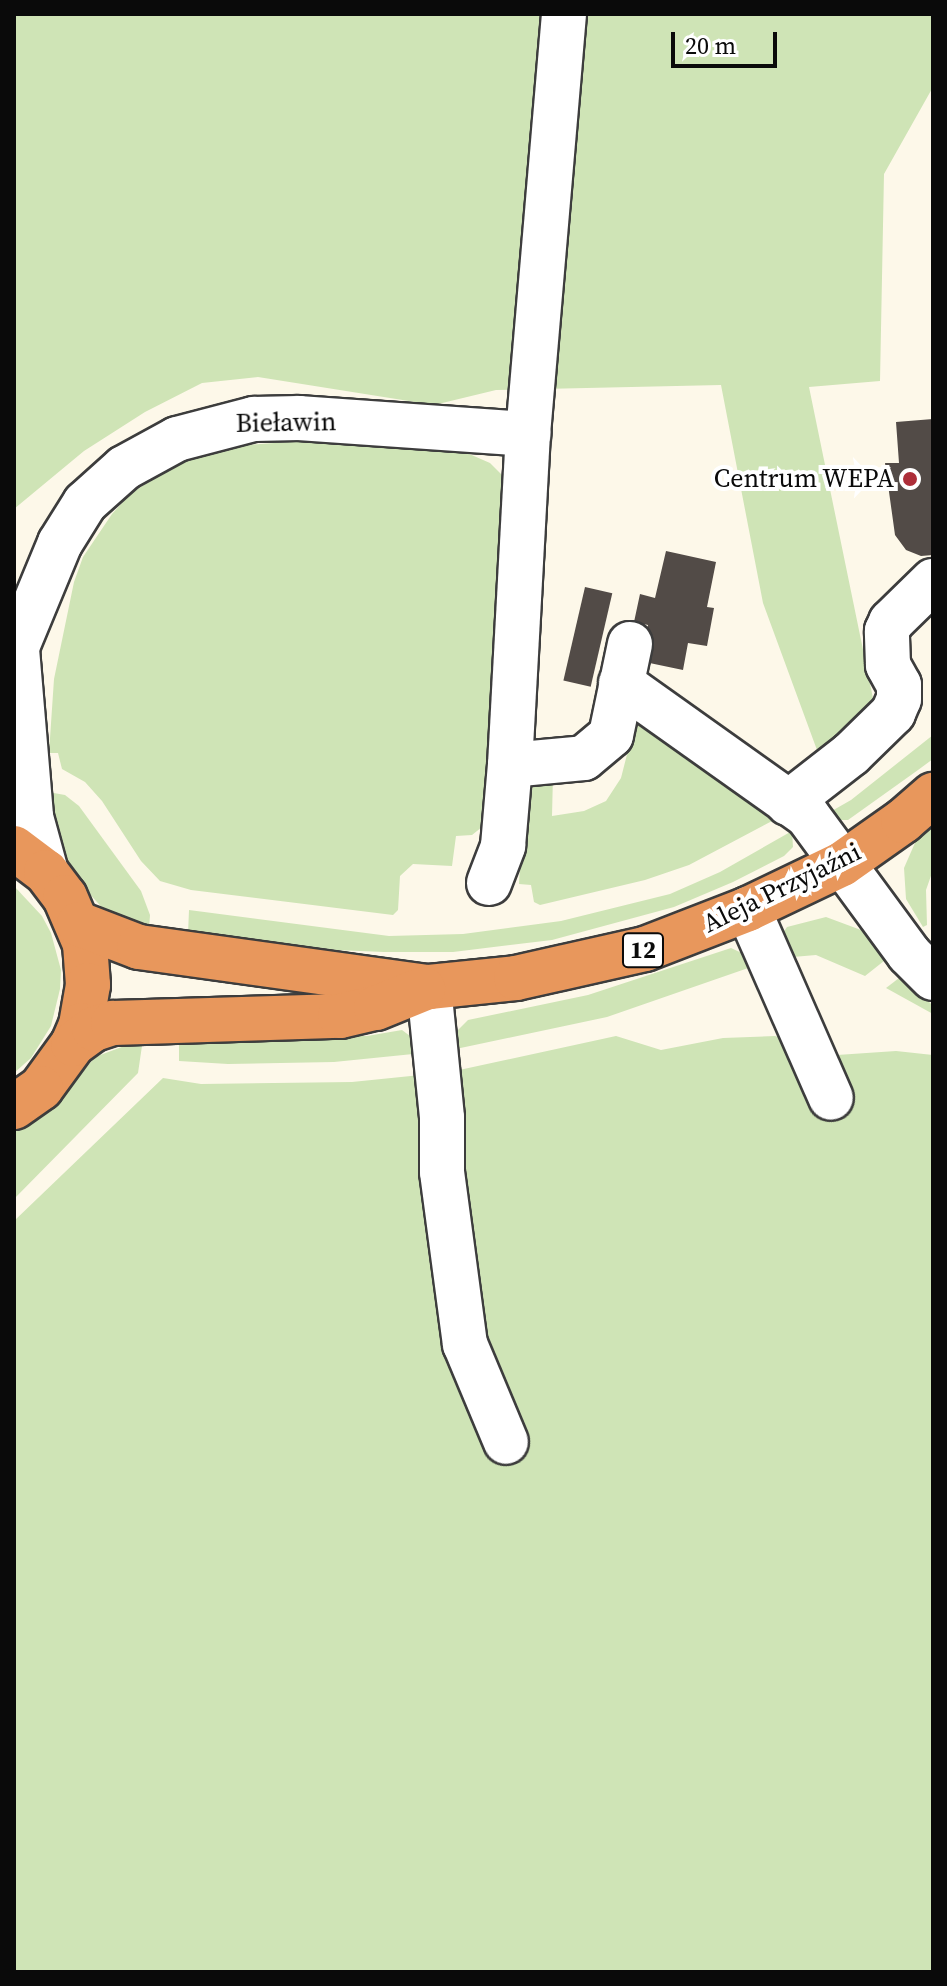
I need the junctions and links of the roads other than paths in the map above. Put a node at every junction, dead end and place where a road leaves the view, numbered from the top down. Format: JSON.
{"nodes":[{"id":1,"x":564,"y":14,"type":"edge"},
{"id":2,"x":528,"y":434,"type":"junction"},
{"id":3,"x":933,"y":581,"type":"edge"},
{"id":4,"x":16,"y":652,"type":"edge"},
{"id":5,"x":510,"y":765,"type":"junction"},
{"id":6,"x":933,"y":795,"type":"edge"},
{"id":7,"x":788,"y":803,"type":"junction"},
{"id":8,"x":30,"y":860,"type":"edge"},
{"id":9,"x":842,"y":864,"type":"junction"},
{"id":10,"x":489,"y":883,"type":"dead end"},
{"id":11,"x":748,"y":909,"type":"junction"},
{"id":12,"x":79,"y":924,"type":"junction"},
{"id":13,"x":933,"y":978,"type":"edge"},
{"id":14,"x":429,"y":987,"type":"junction"},
{"id":15,"x":73,"y":1044,"type":"junction"},
{"id":16,"x":831,"y":1098,"type":"dead end"},
{"id":17,"x":14,"y":1107,"type":"edge"},
{"id":18,"x":506,"y":1442,"type":"dead end"}],
"edges":[{"from":1,"to":2,"type":"street"},
{"from":2,"to":4,"type":"street","name":"Bieławin"},
{"from":2,"to":5,"type":"street"},
{"from":3,"to":7,"type":"street"},
{"from":4,"to":8,"type":"street","name":"Bieławin"},
{"from":5,"to":7,"type":"street"},
{"from":5,"to":10,"type":"street"},
{"from":6,"to":9,"type":"highway","name":"Aleja Przyjaźni","number":"12"},
{"from":7,"to":9,"type":"street"},
{"from":8,"to":12,"type":"highway","number":"12"},
{"from":9,"to":11,"type":"highway","name":"Aleja Przyjaźni","number":"12"},
{"from":9,"to":13,"type":"street"},
{"from":11,"to":14,"type":"highway","name":"Aleja Przyjaźni","number":"12"},
{"from":11,"to":16,"type":"street"},
{"from":12,"to":14,"type":"highway","name":"Aleja Przyjaźni","number":"12"},
{"from":12,"to":15,"type":"highway","number":"12"},
{"from":14,"to":15,"type":"highway","name":"Aleja Przyjaźni","number":"12"},
{"from":14,"to":18,"type":"street"},
{"from":15,"to":17,"type":"highway","number":"12"}]}
